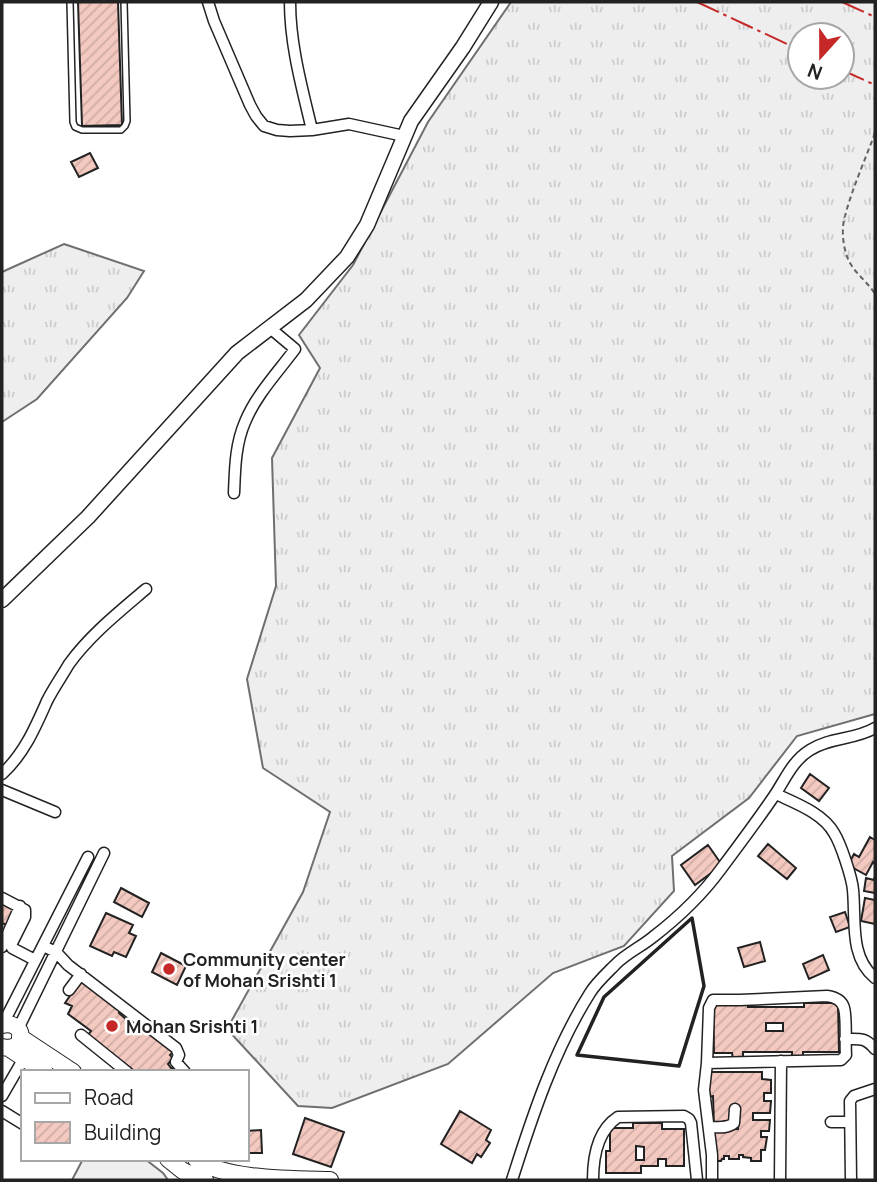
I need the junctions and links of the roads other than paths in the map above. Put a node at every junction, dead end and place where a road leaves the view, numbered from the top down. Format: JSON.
{"nodes":[{"id":1,"x":70,"y":2,"type":"edge"},
{"id":2,"x":124,"y":2,"type":"edge"},
{"id":3,"x":208,"y":2,"type":"edge"},
{"id":4,"x":290,"y":2,"type":"edge"},
{"id":5,"x":491,"y":2,"type":"edge"},
{"id":6,"x":312,"y":130,"type":"junction"},
{"id":7,"x":404,"y":136,"type":"junction"},
{"id":8,"x":270,"y":328,"type":"junction"},
{"id":9,"x":234,"y":493,"type":"dead end"},
{"id":10,"x":146,"y":589,"type":"dead end"},
{"id":11,"x":2,"y":600,"type":"edge"},
{"id":12,"x":875,"y":728,"type":"edge"},
{"id":13,"x":2,"y":774,"type":"edge"},
{"id":14,"x":2,"y":790,"type":"edge"},
{"id":15,"x":776,"y":794,"type":"junction"},
{"id":16,"x":55,"y":812,"type":"dead end"},
{"id":17,"x":104,"y":853,"type":"dead end"},
{"id":18,"x":88,"y":857,"type":"dead end"},
{"id":19,"x":2,"y":898,"type":"edge"},
{"id":20,"x":20,"y":906,"type":"junction"},
{"id":21,"x":43,"y":946,"type":"junction"},
{"id":22,"x":2,"y":947,"type":"edge"},
{"id":23,"x":56,"y":952,"type":"junction"},
{"id":24,"x":36,"y":960,"type":"junction"},
{"id":25,"x":81,"y":974,"type":"junction"},
{"id":26,"x":875,"y":978,"type":"edge"},
{"id":27,"x":69,"y":990,"type":"dead end"},
{"id":28,"x":81,"y":1035,"type":"dead end"},
{"id":29,"x":7,"y":1038,"type":"edge"},
{"id":30,"x":845,"y":1040,"type":"junction"},
{"id":31,"x":875,"y":1049,"type":"edge"},
{"id":32,"x":24,"y":1058,"type":"junction"},
{"id":33,"x":781,"y":1061,"type":"junction"},
{"id":34,"x":707,"y":1063,"type":"junction"},
{"id":35,"x":42,"y":1070,"type":"edge"},
{"id":36,"x":69,"y":1070,"type":"edge"},
{"id":37,"x":125,"y":1070,"type":"edge"},
{"id":38,"x":183,"y":1070,"type":"edge"},
{"id":39,"x":875,"y":1089,"type":"edge"},
{"id":40,"x":2,"y":1096,"type":"edge"},
{"id":41,"x":735,"y":1109,"type":"dead end"},
{"id":42,"x":2,"y":1111,"type":"edge"},
{"id":43,"x":831,"y":1122,"type":"dead end"},
{"id":44,"x":850,"y":1122,"type":"junction"},
{"id":45,"x":21,"y":1123,"type":"edge"},
{"id":46,"x":709,"y":1127,"type":"junction"},
{"id":47,"x":171,"y":1161,"type":"edge"},
{"id":48,"x":199,"y":1161,"type":"edge"},
{"id":49,"x":220,"y":1175,"type":"edge"},
{"id":50,"x":205,"y":1180,"type":"edge"},
{"id":51,"x":330,"y":1180,"type":"edge"},
{"id":52,"x":512,"y":1180,"type":"edge"},
{"id":53,"x":593,"y":1180,"type":"edge"},
{"id":54,"x":697,"y":1180,"type":"edge"},
{"id":55,"x":712,"y":1180,"type":"edge"},
{"id":56,"x":780,"y":1180,"type":"edge"},
{"id":57,"x":851,"y":1180,"type":"edge"}],
"edges":[{"from":1,"to":2,"type":"lane"},
{"from":3,"to":6,"type":"street"},
{"from":4,"to":6,"type":"street"},
{"from":5,"to":7,"type":"street"},
{"from":6,"to":7,"type":"street"},
{"from":7,"to":8,"type":"street"},
{"from":8,"to":9,"type":"street"},
{"from":8,"to":11,"type":"street"},
{"from":10,"to":13,"type":"street"},
{"from":12,"to":15,"type":"street"},
{"from":14,"to":16,"type":"street"},
{"from":15,"to":26,"type":"street"},
{"from":15,"to":52,"type":"street"},
{"from":17,"to":23,"type":"street"},
{"from":18,"to":21,"type":"street"},
{"from":19,"to":20,"type":"street"},
{"from":20,"to":22,"type":"street"},
{"from":20,"to":24,"type":"street"},
{"from":21,"to":23,"type":"street"},
{"from":21,"to":24,"type":"street"},
{"from":23,"to":25,"type":"street"},
{"from":23,"to":29,"type":"street"},
{"from":24,"to":29,"type":"street"},
{"from":25,"to":27,"type":"street"},
{"from":25,"to":38,"type":"street"},
{"from":28,"to":37,"type":"street"},
{"from":29,"to":32,"type":"main road"},
{"from":29,"to":36,"type":"main road"},
{"from":30,"to":31,"type":"street"},
{"from":30,"to":33,"type":"street"},
{"from":30,"to":34,"type":"street"},
{"from":32,"to":35,"type":"main road"},
{"from":32,"to":40,"type":"street"},
{"from":33,"to":34,"type":"street"},
{"from":33,"to":56,"type":"street"},
{"from":34,"to":46,"type":"street"},
{"from":39,"to":44,"type":"street"},
{"from":41,"to":46,"type":"street"},
{"from":42,"to":45,"type":"street"},
{"from":43,"to":44,"type":"street"},
{"from":44,"to":57,"type":"street"},
{"from":46,"to":55,"type":"street"},
{"from":47,"to":50,"type":"main road"},
{"from":48,"to":49,"type":"main road"},
{"from":49,"to":51,"type":"main road"},
{"from":53,"to":54,"type":"street"}]}
